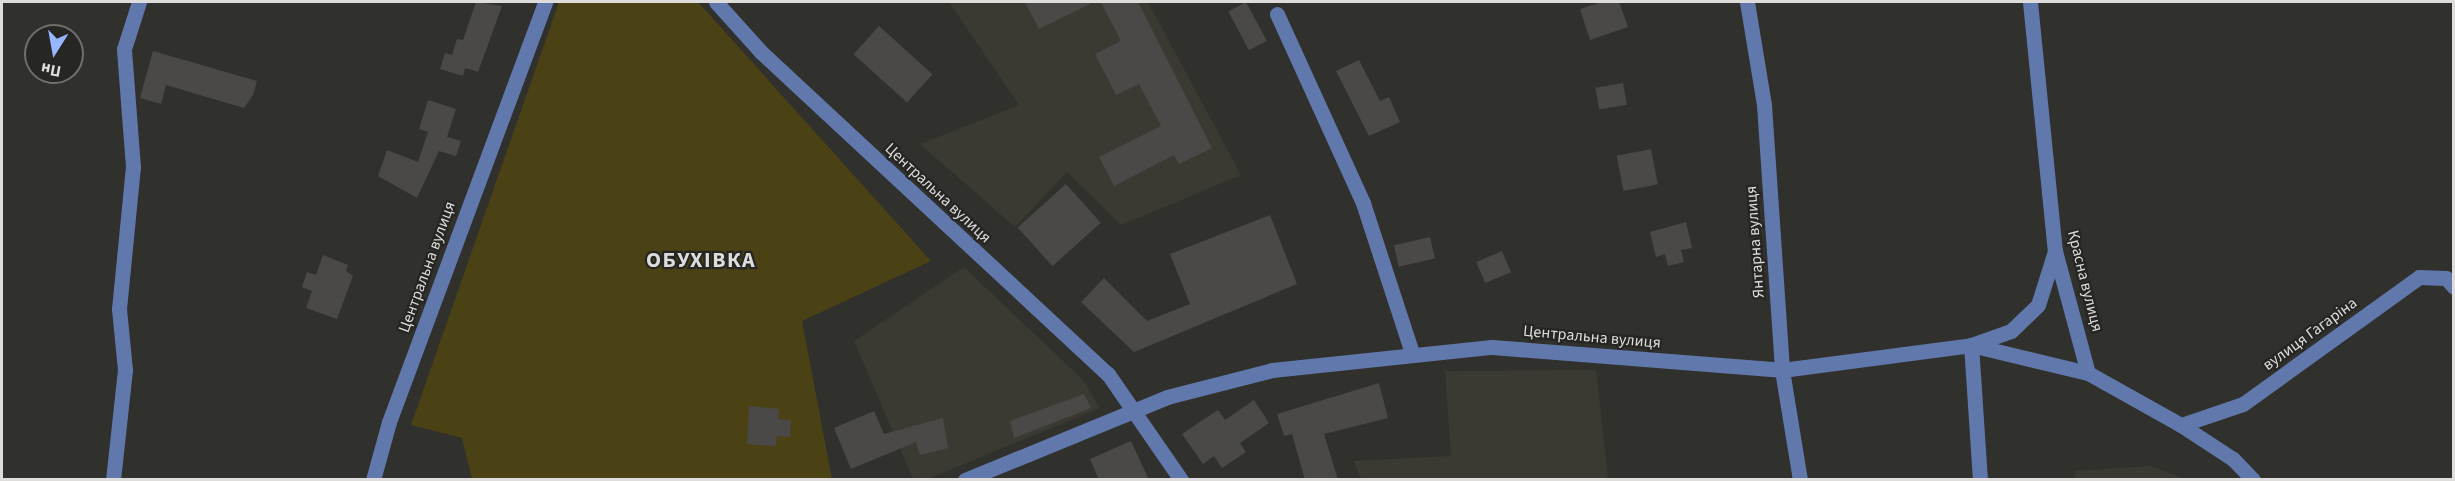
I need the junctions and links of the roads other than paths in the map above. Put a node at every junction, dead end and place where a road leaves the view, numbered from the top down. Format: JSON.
{"nodes":[{"id":1,"x":139,"y":2,"type":"edge"},
{"id":2,"x":545,"y":2,"type":"edge"},
{"id":3,"x":716,"y":2,"type":"edge"},
{"id":4,"x":1747,"y":2,"type":"edge"},
{"id":5,"x":2030,"y":2,"type":"edge"},
{"id":6,"x":1277,"y":15,"type":"dead end"},
{"id":7,"x":2055,"y":251,"type":"junction"},
{"id":8,"x":2454,"y":286,"type":"edge"},
{"id":9,"x":1971,"y":345,"type":"junction"},
{"id":10,"x":1412,"y":353,"type":"junction"},
{"id":11,"x":1782,"y":370,"type":"junction"},
{"id":12,"x":2088,"y":373,"type":"junction"},
{"id":13,"x":1132,"y":413,"type":"junction"},
{"id":14,"x":2181,"y":425,"type":"junction"},
{"id":15,"x":113,"y":480,"type":"edge"},
{"id":16,"x":373,"y":480,"type":"edge"},
{"id":17,"x":964,"y":480,"type":"edge"},
{"id":18,"x":1181,"y":480,"type":"edge"},
{"id":19,"x":1800,"y":480,"type":"edge"},
{"id":20,"x":1980,"y":480,"type":"edge"},
{"id":21,"x":2253,"y":480,"type":"edge"}],
"edges":[{"from":1,"to":15,"type":"street"},
{"from":2,"to":16,"type":"street","name":"Центральна вулиця"},
{"from":3,"to":13,"type":"street","name":"Центральна вулиця"},
{"from":4,"to":11,"type":"street","name":"Янтарна вулиця"},
{"from":5,"to":7,"type":"street","name":"Красна вулиця"},
{"from":6,"to":10,"type":"street"},
{"from":7,"to":9,"type":"street"},
{"from":7,"to":12,"type":"street","name":"Красна вулиця"},
{"from":8,"to":14,"type":"street","name":"вулиця Гагаріна"},
{"from":9,"to":11,"type":"street","name":"Центральна вулиця"},
{"from":9,"to":12,"type":"street","name":"Центральна вулиця"},
{"from":9,"to":20,"type":"street"},
{"from":10,"to":11,"type":"street","name":"Центральна вулиця"},
{"from":10,"to":13,"type":"street","name":"Центральна вулиця"},
{"from":11,"to":19,"type":"street","name":"Янтарна вулиця"},
{"from":12,"to":14,"type":"street"},
{"from":13,"to":17,"type":"street","name":"Центральна вулиця"},
{"from":13,"to":18,"type":"street"},
{"from":14,"to":21,"type":"street"}]}
